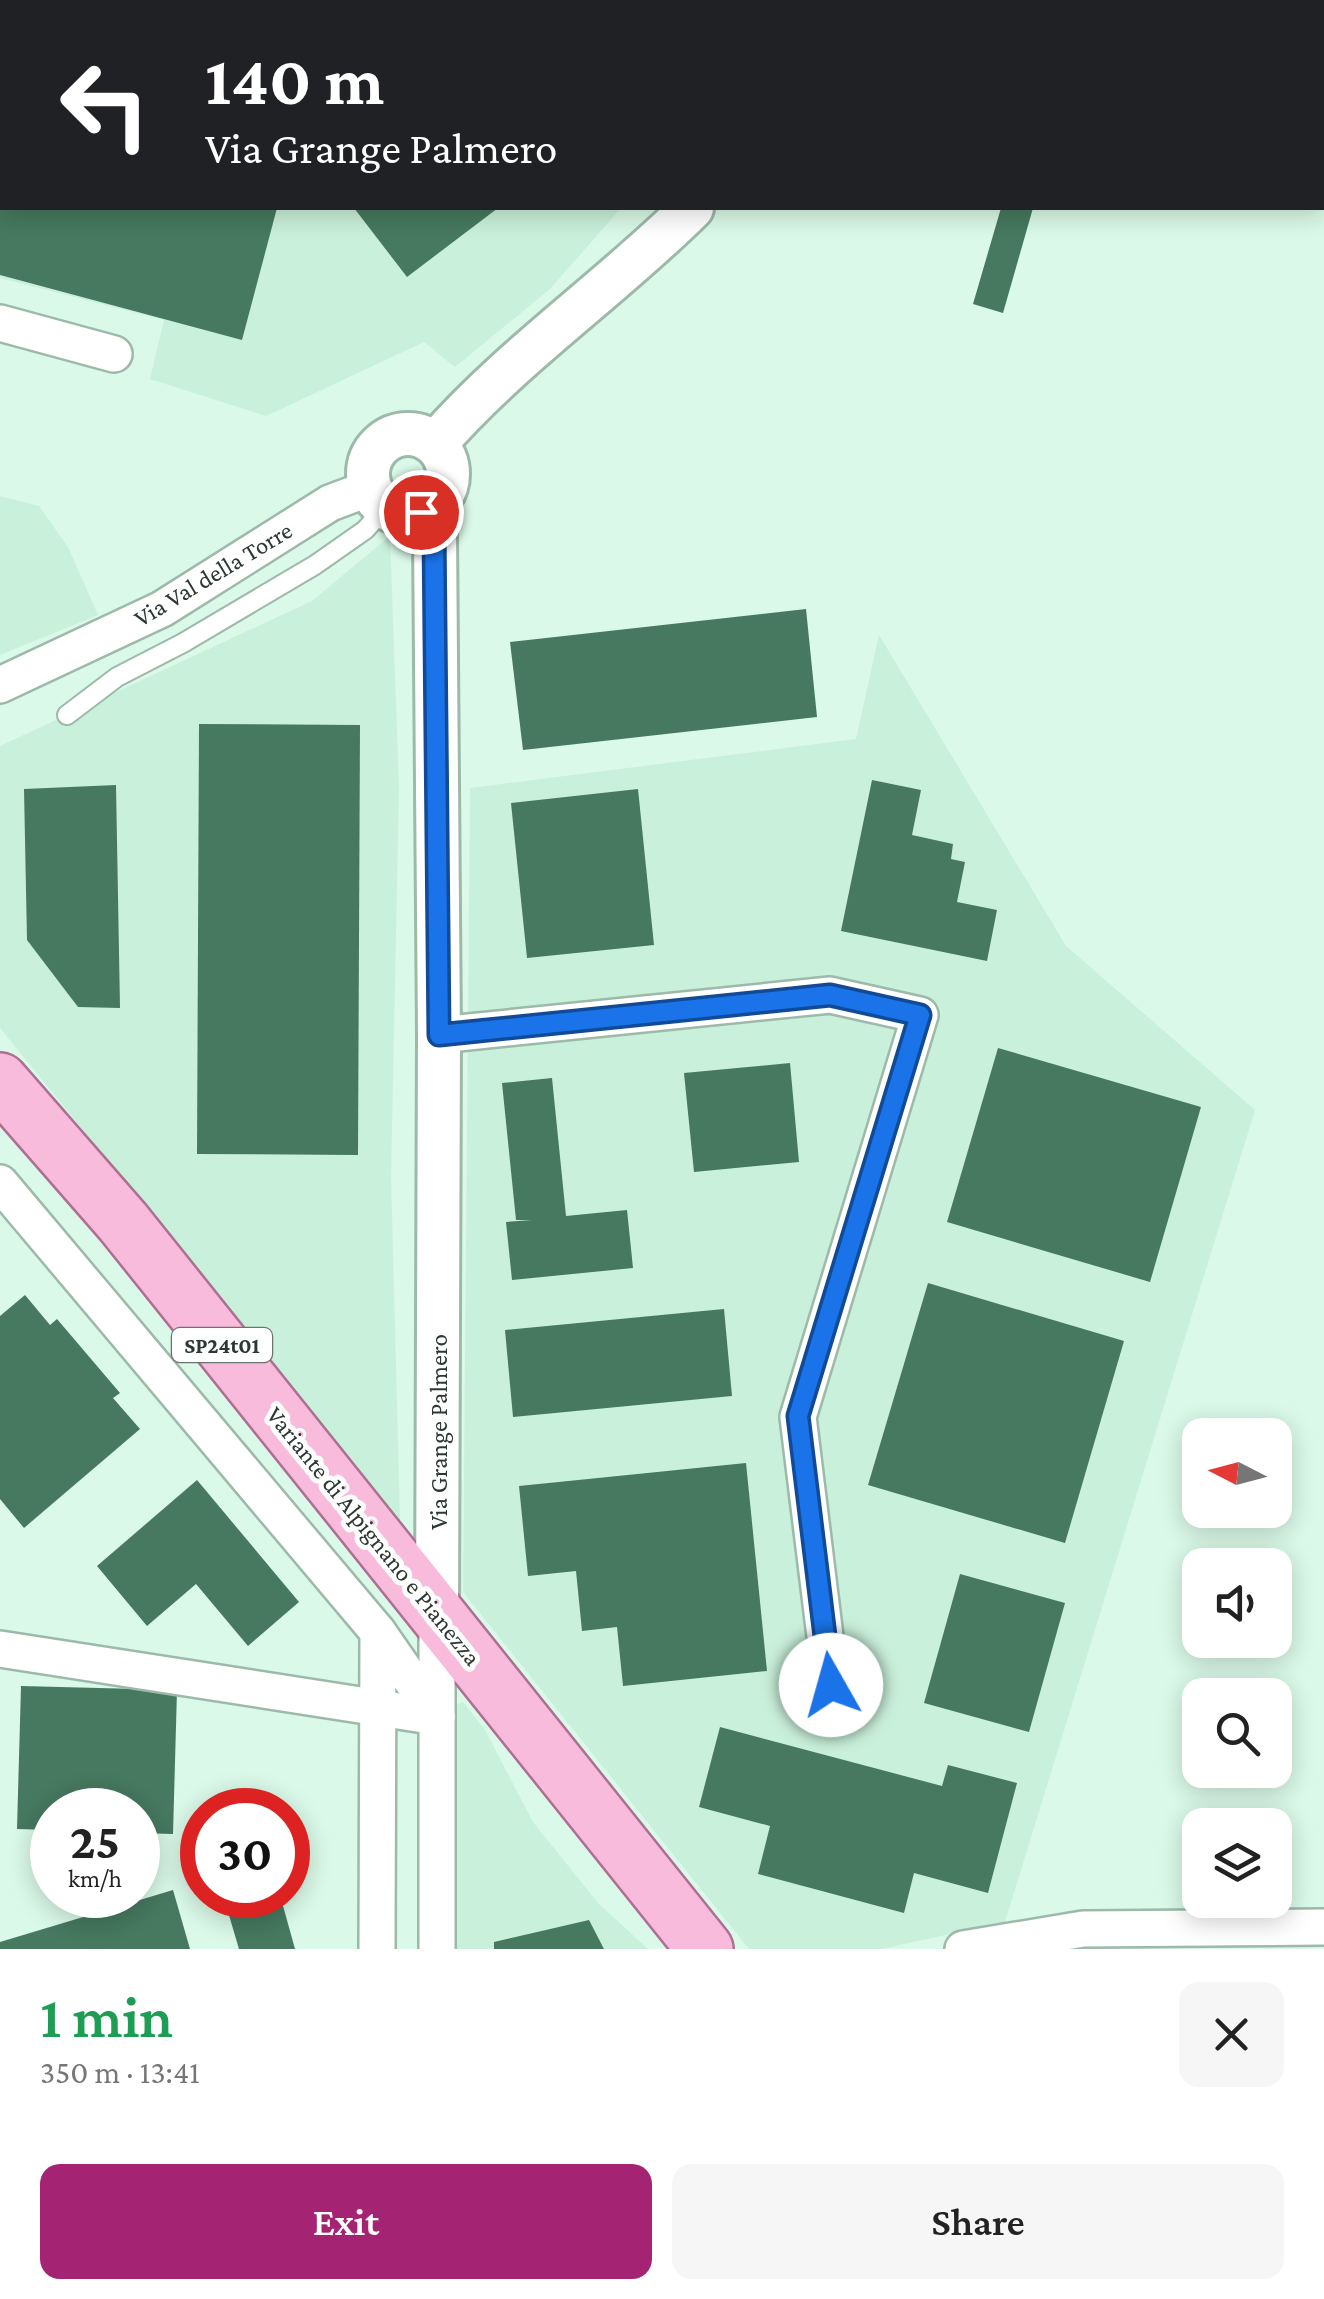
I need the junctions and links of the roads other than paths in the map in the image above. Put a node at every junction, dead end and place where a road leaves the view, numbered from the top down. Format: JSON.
{"nodes":[{"id":1,"x":690,"y":210,"type":"edge"},
{"id":2,"x":0,"y":323,"type":"edge"},
{"id":3,"x":114,"y":354,"type":"dead end"},
{"id":4,"x":434,"y":444,"type":"junction"},
{"id":5,"x":392,"y":503,"type":"junction"},
{"id":6,"x":0,"y":685,"type":"edge"},
{"id":7,"x":67,"y":715,"type":"dead end"},
{"id":8,"x":439,"y":1035,"type":"junction"},
{"id":9,"x":0,"y":1081,"type":"edge"},
{"id":10,"x":1,"y":1185,"type":"edge"},
{"id":11,"x":437,"y":1614,"type":"junction"},
{"id":12,"x":378,"y":1632,"type":"junction"},
{"id":13,"x":0,"y":1649,"type":"edge"},
{"id":14,"x":831,"y":1685,"type":"dead end"},
{"id":15,"x":378,"y":1709,"type":"junction"},
{"id":16,"x":437,"y":1717,"type":"junction"},
{"id":17,"x":1324,"y":1927,"type":"edge"},
{"id":18,"x":377,"y":1949,"type":"edge"},
{"id":19,"x":437,"y":1949,"type":"edge"},
{"id":20,"x":706,"y":1949,"type":"edge"},
{"id":21,"x":963,"y":1949,"type":"edge"}],
"edges":[{"from":1,"to":4,"type":"street"},
{"from":2,"to":3,"type":"street"},
{"from":4,"to":5,"type":"street"},
{"from":4,"to":5,"type":"street"},
{"from":5,"to":6,"type":"street","name":"Via Val della Torre"},
{"from":5,"to":7,"type":"lane"},
{"from":5,"to":8,"type":"street","name":"Via Grange Palmero"},
{"from":8,"to":11,"type":"street","name":"Via Grange Palmero"},
{"from":8,"to":14,"type":"street"},
{"from":9,"to":11,"type":"main road","name":"Variante di Alpignano e Pianezza","number":"SP24t01"},
{"from":10,"to":12,"type":"street"},
{"from":11,"to":16,"type":"street","name":"Via Grange Palmero"},
{"from":11,"to":20,"type":"main road","name":"Variante di Alpignano e Pianezza","number":"SP24t01"},
{"from":12,"to":15,"type":"street"},
{"from":12,"to":16,"type":"street"},
{"from":13,"to":15,"type":"street"},
{"from":15,"to":16,"type":"street"},
{"from":15,"to":18,"type":"street"},
{"from":16,"to":19,"type":"street","name":"Via Grange Palmero"},
{"from":17,"to":21,"type":"street"}]}
